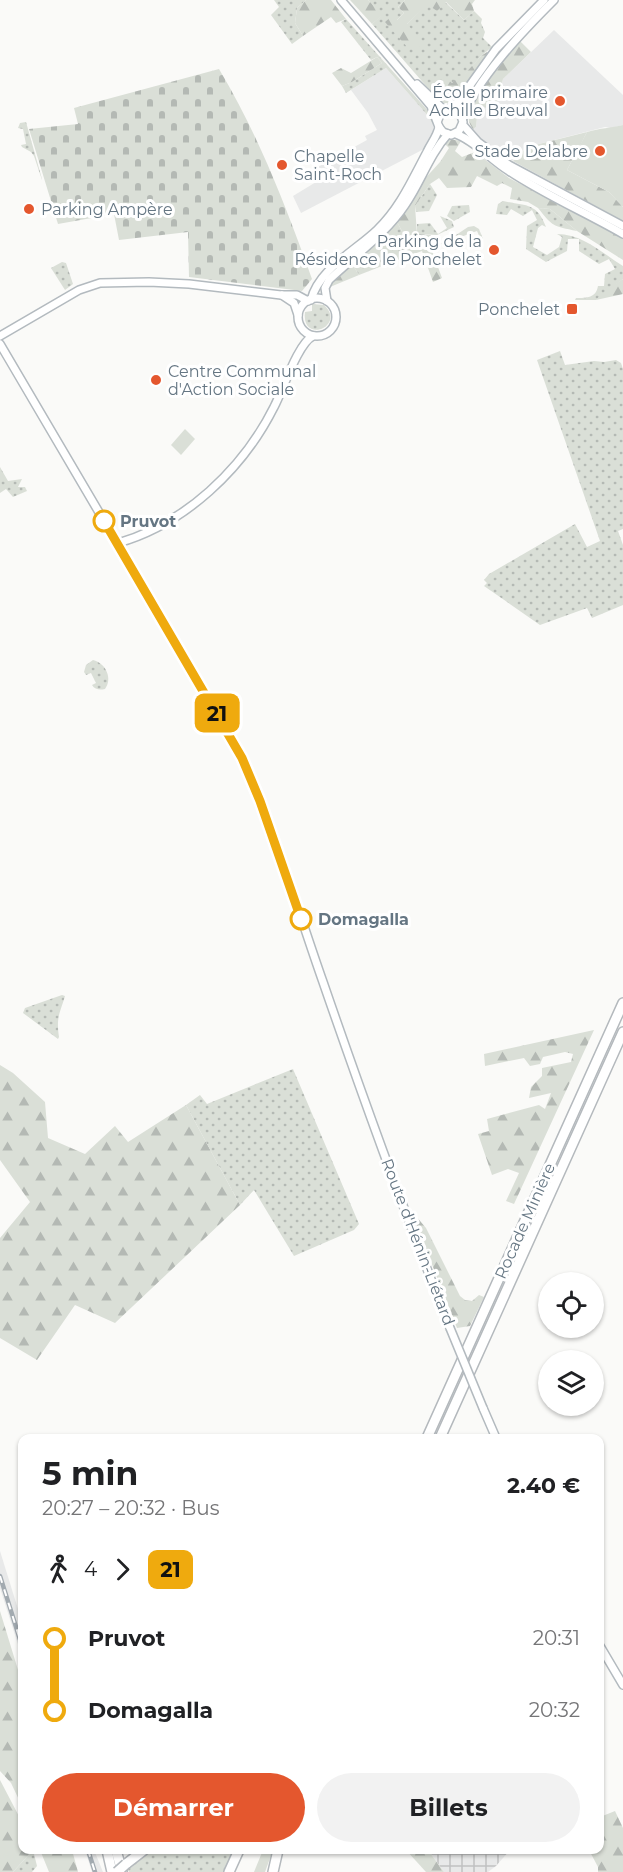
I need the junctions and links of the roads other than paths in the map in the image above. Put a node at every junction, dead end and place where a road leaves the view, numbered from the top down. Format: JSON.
{"nodes":[{"id":1,"x":341,"y":0,"type":"edge"},
{"id":2,"x":544,"y":0,"type":"edge"},
{"id":3,"x":554,"y":0,"type":"edge"},
{"id":4,"x":410,"y":79,"type":"junction"},
{"id":5,"x":447,"y":110,"type":"junction"},
{"id":6,"x":463,"y":122,"type":"junction"},
{"id":7,"x":438,"y":124,"type":"junction"},
{"id":8,"x":452,"y":134,"type":"junction"},
{"id":9,"x":623,"y":226,"type":"edge"},
{"id":10,"x":623,"y":234,"type":"edge"},
{"id":11,"x":281,"y":295,"type":"junction"},
{"id":12,"x":309,"y":300,"type":"junction"},
{"id":13,"x":327,"y":301,"type":"junction"},
{"id":14,"x":298,"y":315,"type":"junction"},
{"id":15,"x":301,"y":328,"type":"junction"},
{"id":16,"x":0,"y":336,"type":"edge"},
{"id":17,"x":313,"y":336,"type":"junction"},
{"id":18,"x":0,"y":344,"type":"edge"},
{"id":19,"x":301,"y":348,"type":"junction"},
{"id":20,"x":118,"y":543,"type":"junction"},
{"id":21,"x":623,"y":1003,"type":"edge"},
{"id":22,"x":623,"y":1032,"type":"edge"},
{"id":23,"x":429,"y":1434,"type":"edge"},
{"id":24,"x":442,"y":1434,"type":"edge"},
{"id":25,"x":494,"y":1434,"type":"edge"},
{"id":26,"x":604,"y":1654,"type":"edge"},
{"id":27,"x":623,"y":1685,"type":"edge"},
{"id":28,"x":108,"y":1854,"type":"edge"},
{"id":29,"x":118,"y":1854,"type":"edge"},
{"id":30,"x":140,"y":1854,"type":"edge"},
{"id":31,"x":237,"y":1854,"type":"edge"},
{"id":32,"x":277,"y":1854,"type":"edge"},
{"id":33,"x":124,"y":1868,"type":"edge"},
{"id":34,"x":112,"y":1872,"type":"edge"},
{"id":35,"x":117,"y":1872,"type":"edge"},
{"id":36,"x":228,"y":1872,"type":"edge"},
{"id":37,"x":273,"y":1872,"type":"edge"}],
"edges":[{"from":1,"to":4,"type":"main road"},
{"from":2,"to":5,"type":"main road"},
{"from":3,"to":6,"type":"main road"},
{"from":4,"to":5,"type":"main road"},
{"from":4,"to":7,"type":"main road"},
{"from":5,"to":6,"type":"main road"},
{"from":5,"to":7,"type":"main road"},
{"from":6,"to":8,"type":"main road"},
{"from":6,"to":9,"type":"main road"},
{"from":7,"to":8,"type":"main road"},
{"from":7,"to":12,"type":"main road"},
{"from":8,"to":10,"type":"main road"},
{"from":8,"to":13,"type":"main road"},
{"from":11,"to":12,"type":"main road"},
{"from":11,"to":14,"type":"main road"},
{"from":11,"to":16,"type":"main road"},
{"from":12,"to":13,"type":"main road"},
{"from":12,"to":14,"type":"main road"},
{"from":13,"to":17,"type":"main road"},
{"from":14,"to":15,"type":"main road"},
{"from":15,"to":17,"type":"main road"},
{"from":15,"to":19,"type":"main road"},
{"from":17,"to":19,"type":"main road"},
{"from":18,"to":20,"type":"main road","name":"Route d'Hénin-Liétard"},
{"from":19,"to":20,"type":"main road"},
{"from":20,"to":25,"type":"main road","name":"Route d'Hénin-Liétard","bridge":true},
{"from":21,"to":23,"type":"highway","name":"Rocade Minière"},
{"from":22,"to":24,"type":"highway","name":"Rocade Minière"},
{"from":26,"to":27,"type":"main road"},
{"from":28,"to":34,"type":"highway"},
{"from":29,"to":33,"type":"highway"},
{"from":30,"to":33,"type":"highway"},
{"from":31,"to":36,"type":"highway"},
{"from":32,"to":37,"type":"highway"},
{"from":33,"to":35,"type":"highway","bridge":true}]}
